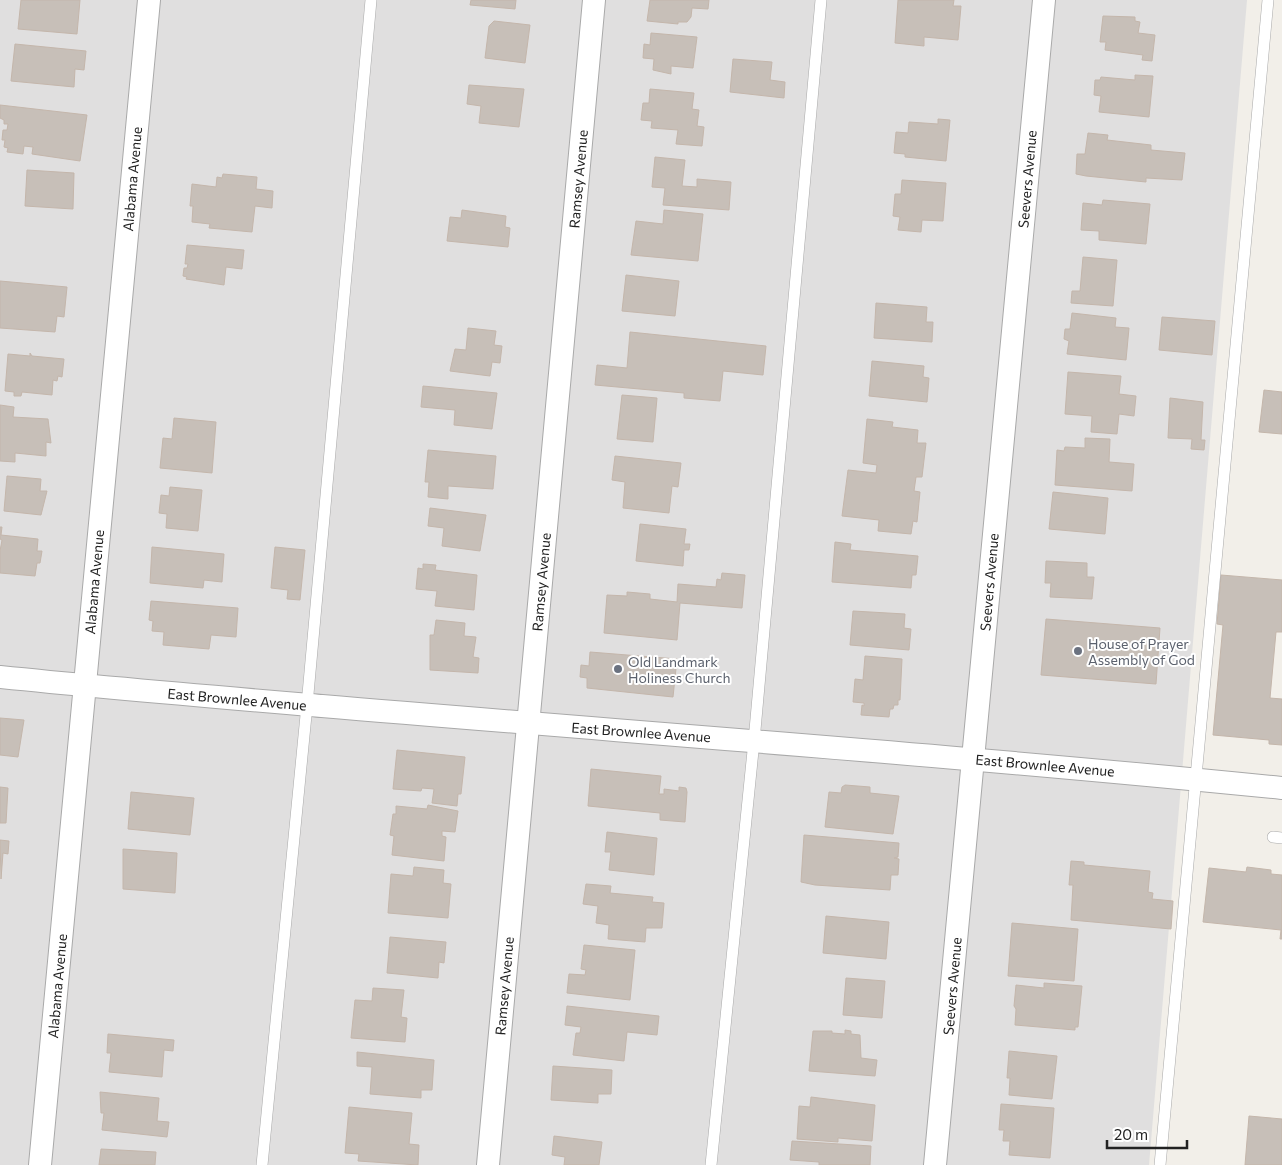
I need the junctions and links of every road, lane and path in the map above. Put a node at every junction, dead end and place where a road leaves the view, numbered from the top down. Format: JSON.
{"nodes":[{"id":1,"x":149,"y":0,"type":"edge"},
{"id":2,"x":371,"y":0,"type":"edge"},
{"id":3,"x":594,"y":0,"type":"edge"},
{"id":4,"x":821,"y":0,"type":"edge"},
{"id":5,"x":1044,"y":0,"type":"edge"},
{"id":6,"x":1268,"y":0,"type":"edge"},
{"id":7,"x":0,"y":677,"type":"edge"},
{"id":8,"x":84,"y":686,"type":"junction"},
{"id":9,"x":307,"y":705,"type":"junction"},
{"id":10,"x":528,"y":724,"type":"junction"},
{"id":11,"x":754,"y":740,"type":"junction"},
{"id":12,"x":973,"y":758,"type":"junction"},
{"id":13,"x":1196,"y":780,"type":"junction"},
{"id":14,"x":1282,"y":788,"type":"edge"},
{"id":15,"x":40,"y":1165,"type":"edge"},
{"id":16,"x":262,"y":1165,"type":"edge"},
{"id":17,"x":488,"y":1165,"type":"edge"},
{"id":18,"x":711,"y":1165,"type":"edge"},
{"id":19,"x":935,"y":1165,"type":"edge"},
{"id":20,"x":1160,"y":1165,"type":"edge"}],
"edges":[{"from":1,"to":8,"type":"street","name":"Alabama Avenue"},
{"from":2,"to":9,"type":"lane"},
{"from":3,"to":10,"type":"street","name":"Ramsey Avenue"},
{"from":4,"to":11,"type":"lane"},
{"from":5,"to":12,"type":"street","name":"Seevers Avenue"},
{"from":6,"to":13,"type":"lane"},
{"from":7,"to":8,"type":"street","name":"East Brownlee Avenue"},
{"from":8,"to":9,"type":"street","name":"East Brownlee Avenue"},
{"from":8,"to":15,"type":"street","name":"Alabama Avenue"},
{"from":9,"to":10,"type":"street","name":"East Brownlee Avenue"},
{"from":9,"to":16,"type":"lane"},
{"from":10,"to":11,"type":"street","name":"East Brownlee Avenue"},
{"from":10,"to":17,"type":"street","name":"Ramsey Avenue"},
{"from":11,"to":12,"type":"street","name":"East Brownlee Avenue"},
{"from":11,"to":18,"type":"lane"},
{"from":12,"to":13,"type":"street","name":"East Brownlee Avenue"},
{"from":12,"to":19,"type":"street","name":"Seevers Avenue"},
{"from":13,"to":14,"type":"street","name":"East Brownlee Avenue"},
{"from":13,"to":20,"type":"lane"}]}
